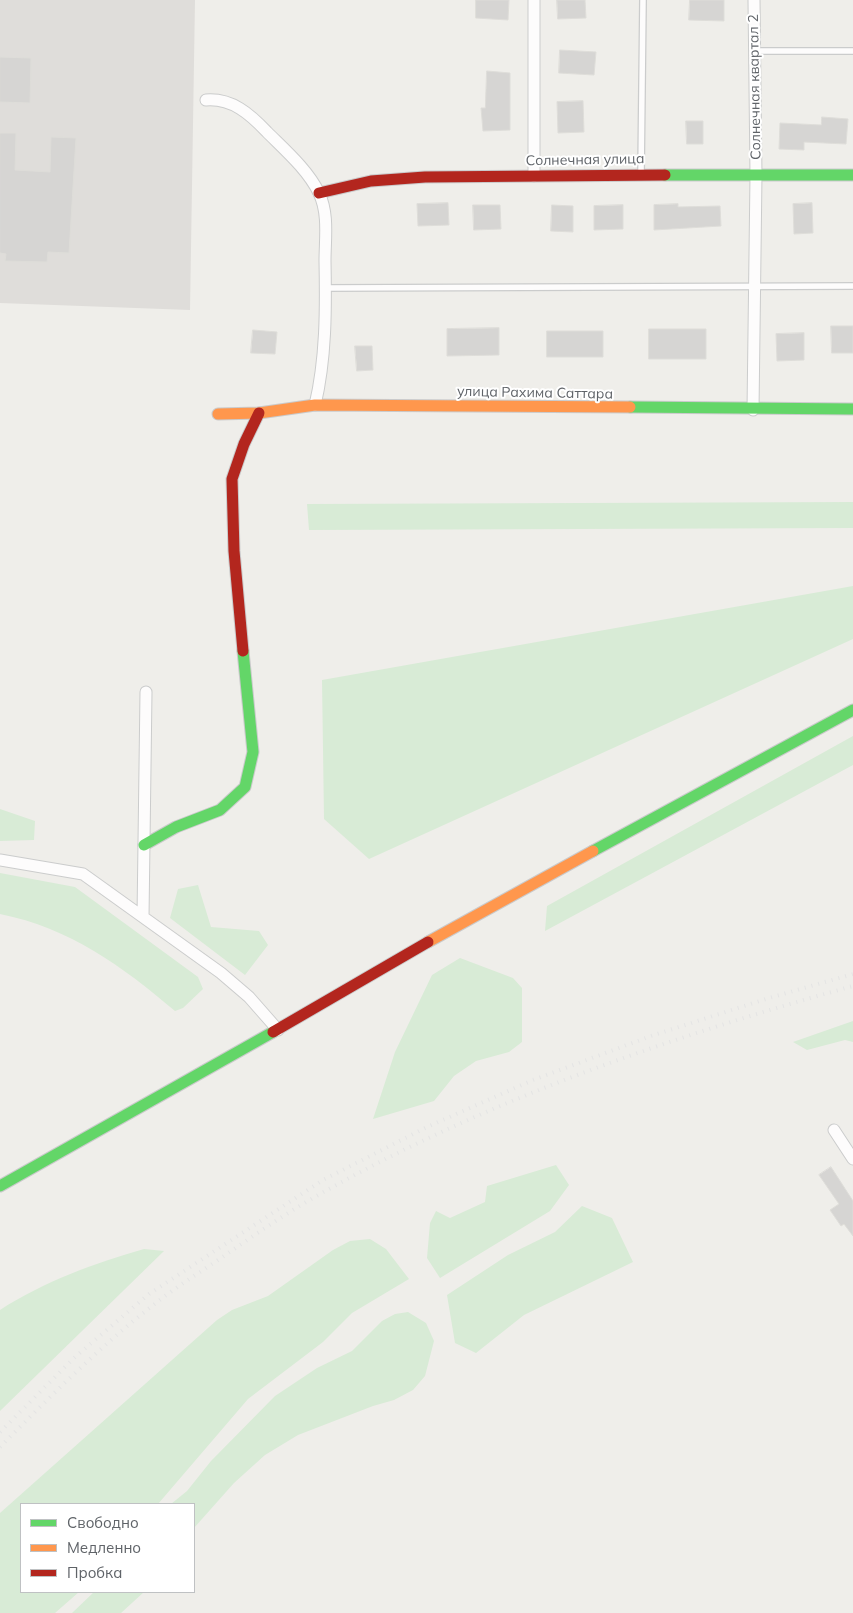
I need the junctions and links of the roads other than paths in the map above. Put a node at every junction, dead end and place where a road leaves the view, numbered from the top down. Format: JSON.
{"nodes":[{"id":1,"x":534,"y":0,"type":"edge"},
{"id":2,"x":643,"y":0,"type":"edge"},
{"id":3,"x":754,"y":0,"type":"edge"},
{"id":4,"x":755,"y":51,"type":"junction"},
{"id":5,"x":853,"y":51,"type":"edge"},
{"id":6,"x":206,"y":100,"type":"dead end"},
{"id":7,"x":641,"y":174,"type":"junction"},
{"id":8,"x":756,"y":175,"type":"junction"},
{"id":9,"x":853,"y":175,"type":"edge"},
{"id":10,"x":534,"y":176,"type":"junction"},
{"id":11,"x":319,"y":193,"type":"junction"},
{"id":12,"x":755,"y":285,"type":"junction"},
{"id":13,"x":853,"y":286,"type":"edge"},
{"id":14,"x":326,"y":288,"type":"junction"},
{"id":15,"x":315,"y":405,"type":"junction"},
{"id":16,"x":853,"y":409,"type":"edge"},
{"id":17,"x":753,"y":410,"type":"junction"},
{"id":18,"x":259,"y":413,"type":"junction"},
{"id":19,"x":218,"y":414,"type":"dead end"},
{"id":20,"x":146,"y":692,"type":"dead end"},
{"id":21,"x":853,"y":710,"type":"edge"},
{"id":22,"x":144,"y":845,"type":"junction"},
{"id":23,"x":0,"y":860,"type":"edge"},
{"id":24,"x":143,"y":917,"type":"junction"},
{"id":25,"x":278,"y":1030,"type":"junction"},
{"id":26,"x":834,"y":1130,"type":"dead end"},
{"id":27,"x":853,"y":1159,"type":"edge"},
{"id":28,"x":0,"y":1186,"type":"edge"}],
"edges":[{"from":1,"to":10,"type":"street"},
{"from":2,"to":7,"type":"lane"},
{"from":3,"to":4,"type":"street","name":"Солнечная квартал 2"},
{"from":4,"to":5,"type":"lane"},
{"from":4,"to":8,"type":"street","name":"Солнечная квартал 2"},
{"from":6,"to":11,"type":"street"},
{"from":7,"to":8,"type":"street","name":"Солнечная улица"},
{"from":7,"to":10,"type":"street","name":"Солнечная улица"},
{"from":8,"to":9,"type":"street","name":"Солнечная улица"},
{"from":8,"to":12,"type":"street","name":"Солнечная квартал 2"},
{"from":10,"to":11,"type":"street","name":"Солнечная улица"},
{"from":11,"to":14,"type":"street"},
{"from":12,"to":13,"type":"lane"},
{"from":12,"to":14,"type":"lane"},
{"from":12,"to":17,"type":"street","name":"Солнечная квартал 2"},
{"from":14,"to":15,"type":"street"},
{"from":15,"to":17,"type":"street","name":"улица Рахима Саттара"},
{"from":15,"to":18,"type":"street","name":"улица Рахима Саттара"},
{"from":16,"to":17,"type":"street","name":"улица Рахима Саттара"},
{"from":18,"to":19,"type":"street","name":"улица Рахима Саттара"},
{"from":18,"to":22,"type":"street"},
{"from":20,"to":22,"type":"street"},
{"from":21,"to":25,"type":"street"},
{"from":22,"to":24,"type":"street"},
{"from":23,"to":24,"type":"street"},
{"from":24,"to":25,"type":"street"},
{"from":25,"to":28,"type":"street"},
{"from":26,"to":27,"type":"street"}]}
